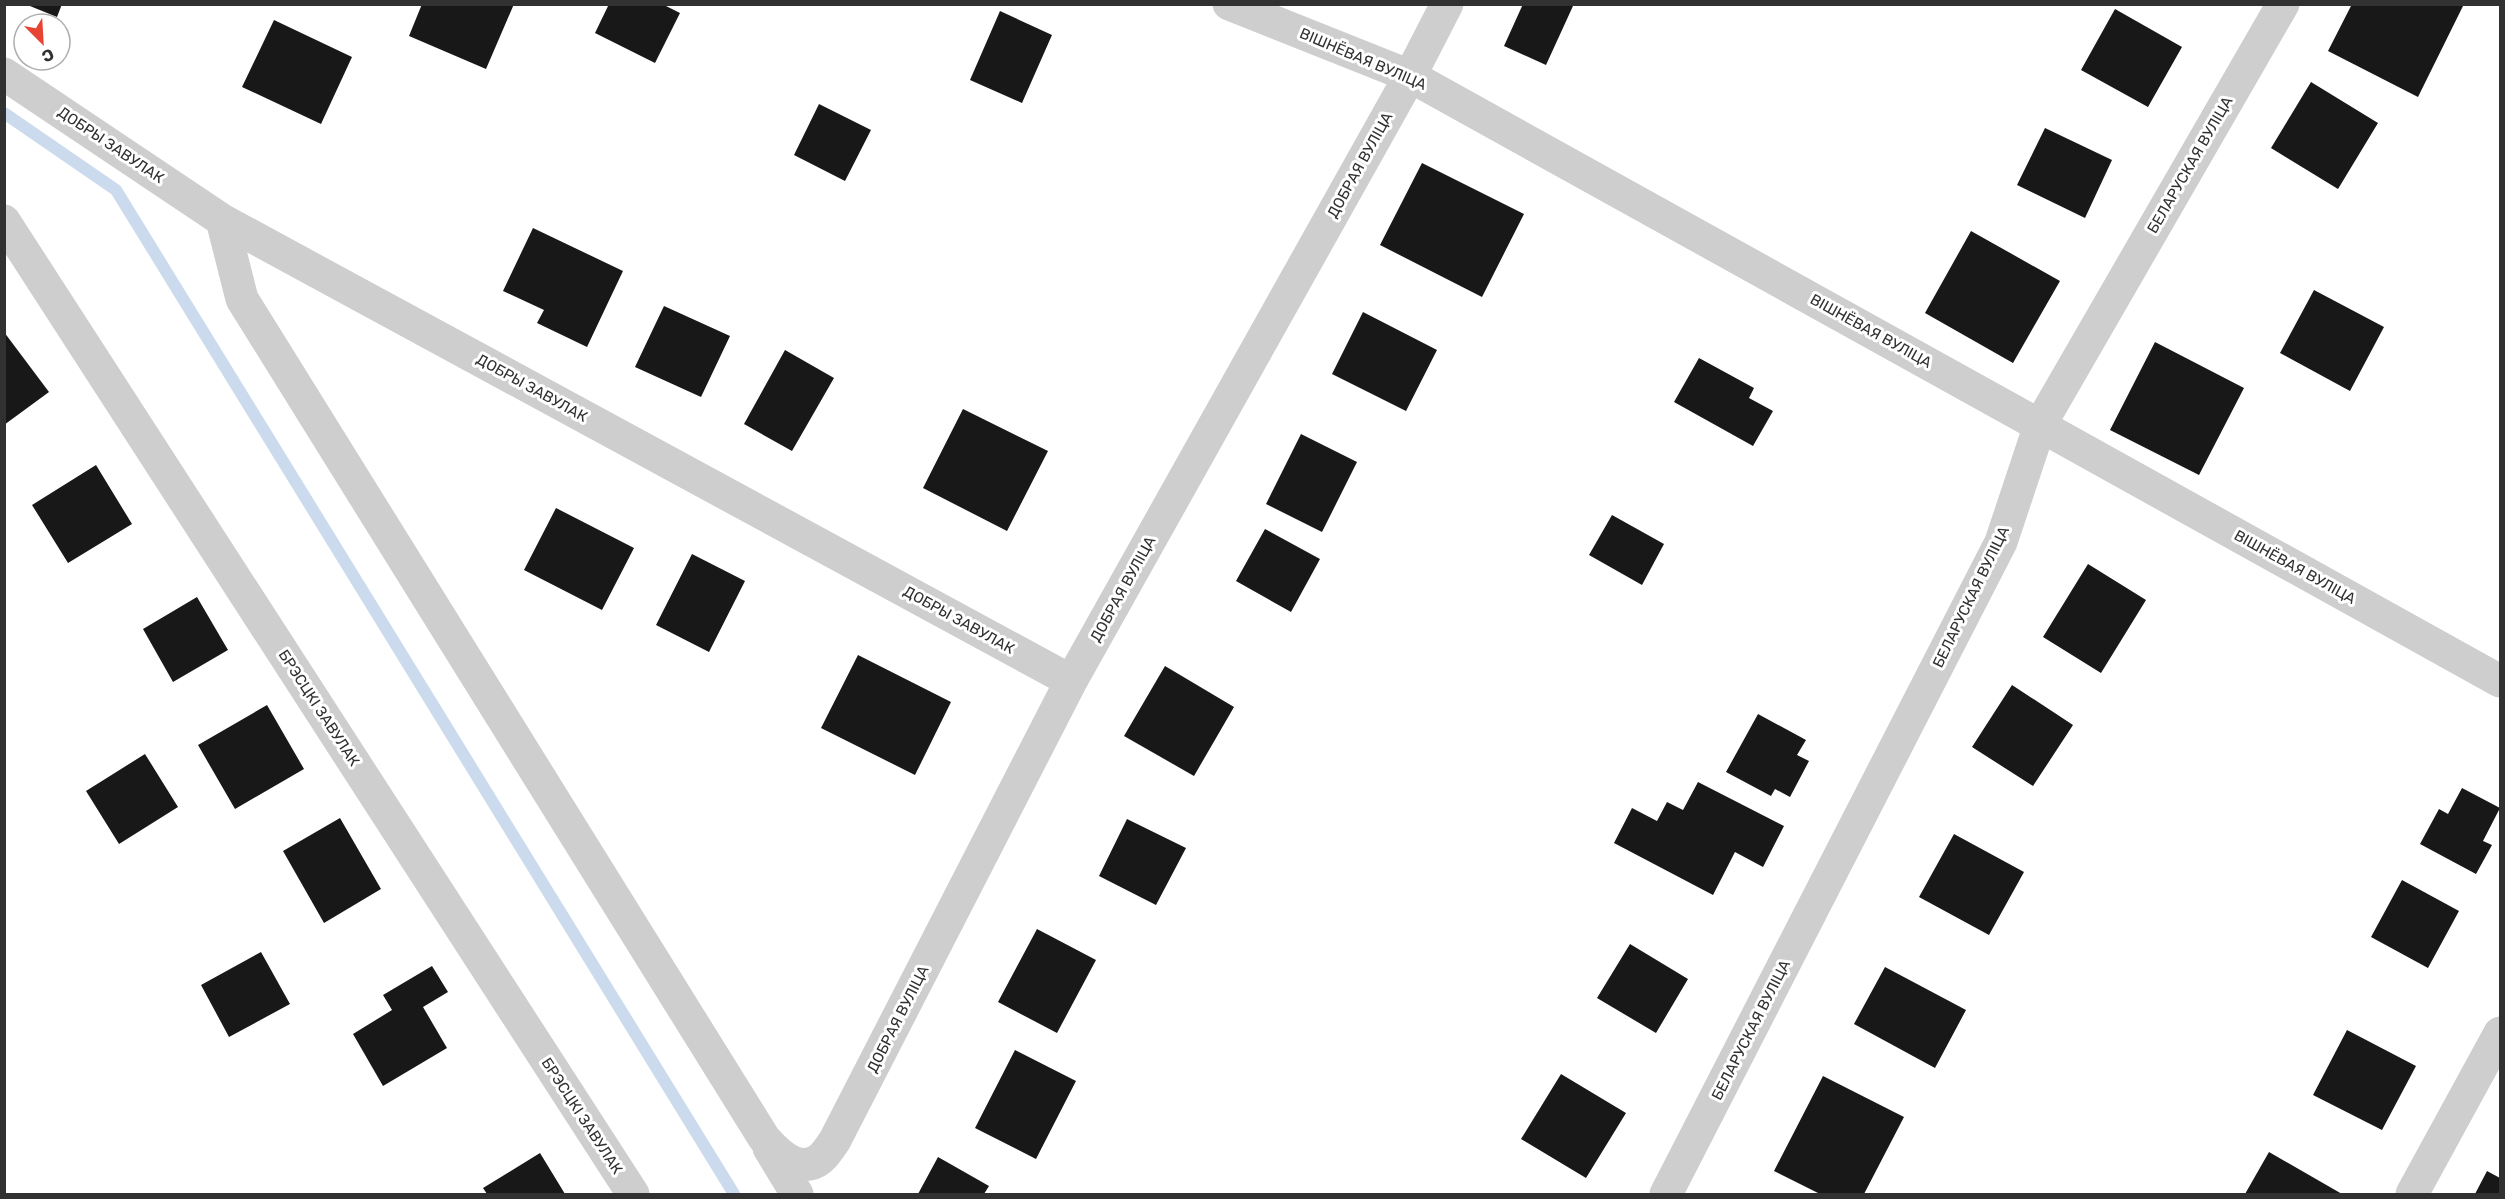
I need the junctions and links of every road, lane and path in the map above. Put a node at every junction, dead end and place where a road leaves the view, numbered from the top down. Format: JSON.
{"nodes":[{"id":1,"x":1229,"y":4,"type":"edge"},
{"id":2,"x":1447,"y":4,"type":"edge"},
{"id":3,"x":2283,"y":4,"type":"edge"},
{"id":4,"x":4,"y":74,"type":"edge"},
{"id":5,"x":1410,"y":76,"type":"junction"},
{"id":6,"x":222,"y":220,"type":"junction"},
{"id":7,"x":4,"y":221,"type":"edge"},
{"id":8,"x":2040,"y":424,"type":"junction"},
{"id":9,"x":1071,"y":681,"type":"junction"},
{"id":10,"x":2500,"y":681,"type":"edge"},
{"id":11,"x":2500,"y":1033,"type":"edge"},
{"id":12,"x":798,"y":1180,"type":"edge"},
{"id":13,"x":633,"y":1194,"type":"edge"},
{"id":14,"x":1666,"y":1194,"type":"edge"},
{"id":15,"x":2412,"y":1194,"type":"edge"}],
"edges":[{"from":1,"to":5,"type":"street","name":"ВІШНЁВАЯ ВУЛІЦА"},
{"from":2,"to":5,"type":"street","name":"ДОБРАЯ ВУЛІЦА"},
{"from":3,"to":8,"type":"street","name":"БЕЛАРУСКАЯ ВУЛІЦА"},
{"from":4,"to":6,"type":"street","name":"ДОБРЫ ЗАВУЛАК"},
{"from":5,"to":8,"type":"street","name":"ВІШНЁВАЯ ВУЛІЦА"},
{"from":5,"to":9,"type":"street","name":"ДОБРАЯ ВУЛІЦА"},
{"from":6,"to":9,"type":"street","name":"ДОБРЫ ЗАВУЛАК"},
{"from":6,"to":12,"type":"street"},
{"from":7,"to":13,"type":"street","name":"БРЭСЦКІ ЗАВУЛАК"},
{"from":8,"to":10,"type":"street","name":"ВІШНЁВАЯ ВУЛІЦА"},
{"from":8,"to":14,"type":"street","name":"БЕЛАРУСКАЯ ВУЛІЦА"},
{"from":9,"to":12,"type":"street","name":"ДОБРАЯ ВУЛІЦА"},
{"from":11,"to":15,"type":"street"}]}
